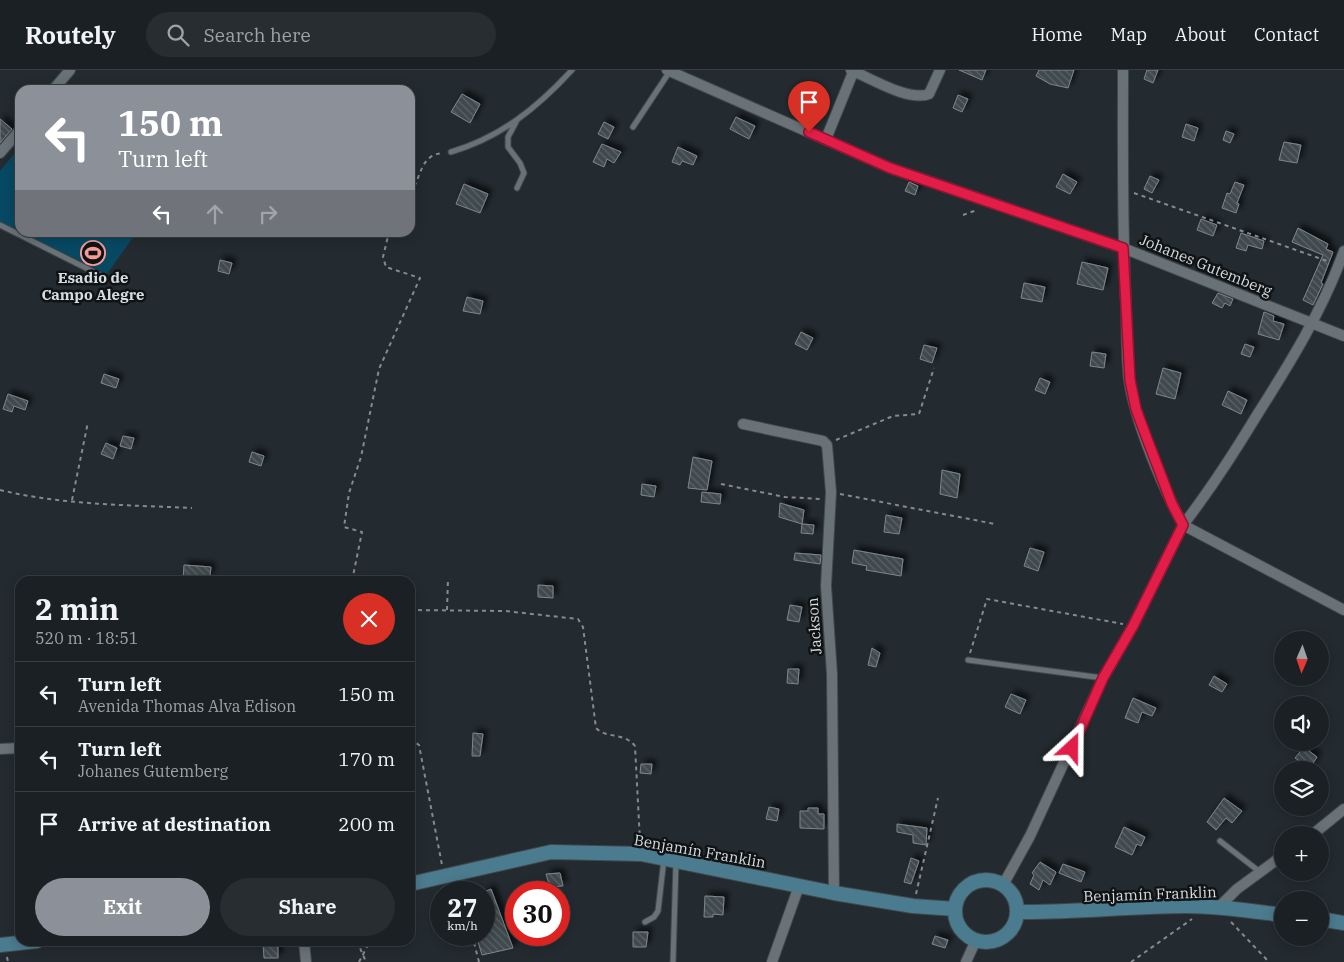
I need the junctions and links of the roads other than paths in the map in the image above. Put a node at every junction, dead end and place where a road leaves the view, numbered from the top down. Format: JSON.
{"nodes":[{"id":1,"x":68,"y":70,"type":"edge"},
{"id":2,"x":572,"y":70,"type":"edge"},
{"id":3,"x":852,"y":70,"type":"edge"},
{"id":4,"x":940,"y":70,"type":"edge"},
{"id":5,"x":1123,"y":70,"type":"edge"},
{"id":6,"x":668,"y":71,"type":"edge"},
{"id":7,"x":57,"y":85,"type":"edge"},
{"id":8,"x":516,"y":122,"type":"junction"},
{"id":9,"x":632,"y":127,"type":"dead end"},
{"id":10,"x":15,"y":135,"type":"edge"},
{"id":11,"x":826,"y":139,"type":"junction"},
{"id":12,"x":2,"y":149,"type":"edge"},
{"id":13,"x":451,"y":152,"type":"road end"},
{"id":14,"x":517,"y":188,"type":"dead end"},
{"id":15,"x":0,"y":225,"type":"edge"},
{"id":16,"x":15,"y":232,"type":"edge"},
{"id":17,"x":24,"y":237,"type":"edge"},
{"id":18,"x":1123,"y":248,"type":"junction"},
{"id":19,"x":1344,"y":251,"type":"edge"},
{"id":20,"x":104,"y":277,"type":"dead end"},
{"id":21,"x":1313,"y":323,"type":"junction"},
{"id":22,"x":1344,"y":336,"type":"edge"},
{"id":23,"x":743,"y":424,"type":"dead end"},
{"id":24,"x":1183,"y":525,"type":"junction"},
{"id":25,"x":1344,"y":610,"type":"edge"},
{"id":26,"x":968,"y":660,"type":"road end"},
{"id":27,"x":1103,"y":678,"type":"junction"},
{"id":28,"x":15,"y":748,"type":"edge"},
{"id":29,"x":0,"y":749,"type":"edge"},
{"id":30,"x":1344,"y":809,"type":"edge"},
{"id":31,"x":1323,"y":826,"type":"edge"},
{"id":32,"x":1220,"y":841,"type":"dead end"},
{"id":33,"x":670,"y":860,"type":"junction"},
{"id":34,"x":1274,"y":862,"type":"edge"},
{"id":35,"x":1260,"y":872,"type":"junction"},
{"id":36,"x":415,"y":883,"type":"edge"},
{"id":37,"x":1003,"y":885,"type":"junction"},
{"id":38,"x":799,"y":886,"type":"junction"},
{"id":39,"x":834,"y":893,"type":"junction"},
{"id":40,"x":1219,"y":907,"type":"junction"},
{"id":41,"x":955,"y":909,"type":"junction"},
{"id":42,"x":1017,"y":912,"type":"junction"},
{"id":43,"x":1274,"y":914,"type":"edge"},
{"id":44,"x":1329,"y":920,"type":"edge"},
{"id":45,"x":645,"y":922,"type":"dead end"},
{"id":46,"x":1344,"y":923,"type":"edge"},
{"id":47,"x":976,"y":940,"type":"junction"},
{"id":48,"x":15,"y":944,"type":"edge"},
{"id":49,"x":0,"y":946,"type":"edge"},
{"id":50,"x":304,"y":946,"type":"edge"},
{"id":51,"x":306,"y":962,"type":"edge"},
{"id":52,"x":673,"y":962,"type":"edge"},
{"id":53,"x":772,"y":962,"type":"edge"},
{"id":54,"x":966,"y":962,"type":"edge"}],
"edges":[{"from":1,"to":7,"type":"street"},
{"from":2,"to":8,"type":"lane"},
{"from":3,"to":4,"type":"street"},
{"from":3,"to":11,"type":"street"},
{"from":5,"to":18,"type":"street"},
{"from":6,"to":9,"type":"lane"},
{"from":6,"to":11,"type":"street","name":"Johanes Gutemberg"},
{"from":8,"to":13,"type":"lane"},
{"from":8,"to":14,"type":"lane"},
{"from":10,"to":12,"type":"street"},
{"from":11,"to":18,"type":"street","name":"Johanes Gutemberg"},
{"from":15,"to":16,"type":"lane"},
{"from":17,"to":20,"type":"lane"},
{"from":18,"to":21,"type":"street","name":"Johanes Gutemberg"},
{"from":18,"to":24,"type":"street"},
{"from":19,"to":21,"type":"street"},
{"from":21,"to":22,"type":"street","name":"Johanes Gutemberg"},
{"from":21,"to":24,"type":"street"},
{"from":23,"to":39,"type":"street","name":"Jackson"},
{"from":24,"to":25,"type":"street"},
{"from":24,"to":27,"type":"street"},
{"from":26,"to":27,"type":"lane"},
{"from":27,"to":37,"type":"street"},
{"from":28,"to":29,"type":"street"},
{"from":30,"to":31,"type":"street"},
{"from":32,"to":35,"type":"lane"},
{"from":33,"to":36,"type":"street","name":"Benjamín Franklin"},
{"from":33,"to":38,"type":"street","name":"Benjamín Franklin"},
{"from":33,"to":45,"type":"lane"},
{"from":33,"to":52,"type":"lane"},
{"from":34,"to":35,"type":"street"},
{"from":35,"to":40,"type":"street"},
{"from":37,"to":41,"type":"street"},
{"from":37,"to":42,"type":"street"},
{"from":38,"to":39,"type":"street","name":"Benjamín Franklin"},
{"from":38,"to":53,"type":"street"},
{"from":39,"to":41,"type":"street","name":"Benjamín Franklin"},
{"from":40,"to":42,"type":"street","name":"Benjamín Franklin"},
{"from":40,"to":43,"type":"street","name":"Benjamín Franklin"},
{"from":41,"to":47,"type":"street"},
{"from":42,"to":47,"type":"street"},
{"from":44,"to":46,"type":"street"},
{"from":47,"to":54,"type":"street"},
{"from":48,"to":49,"type":"street"},
{"from":50,"to":51,"type":"street"}]}
